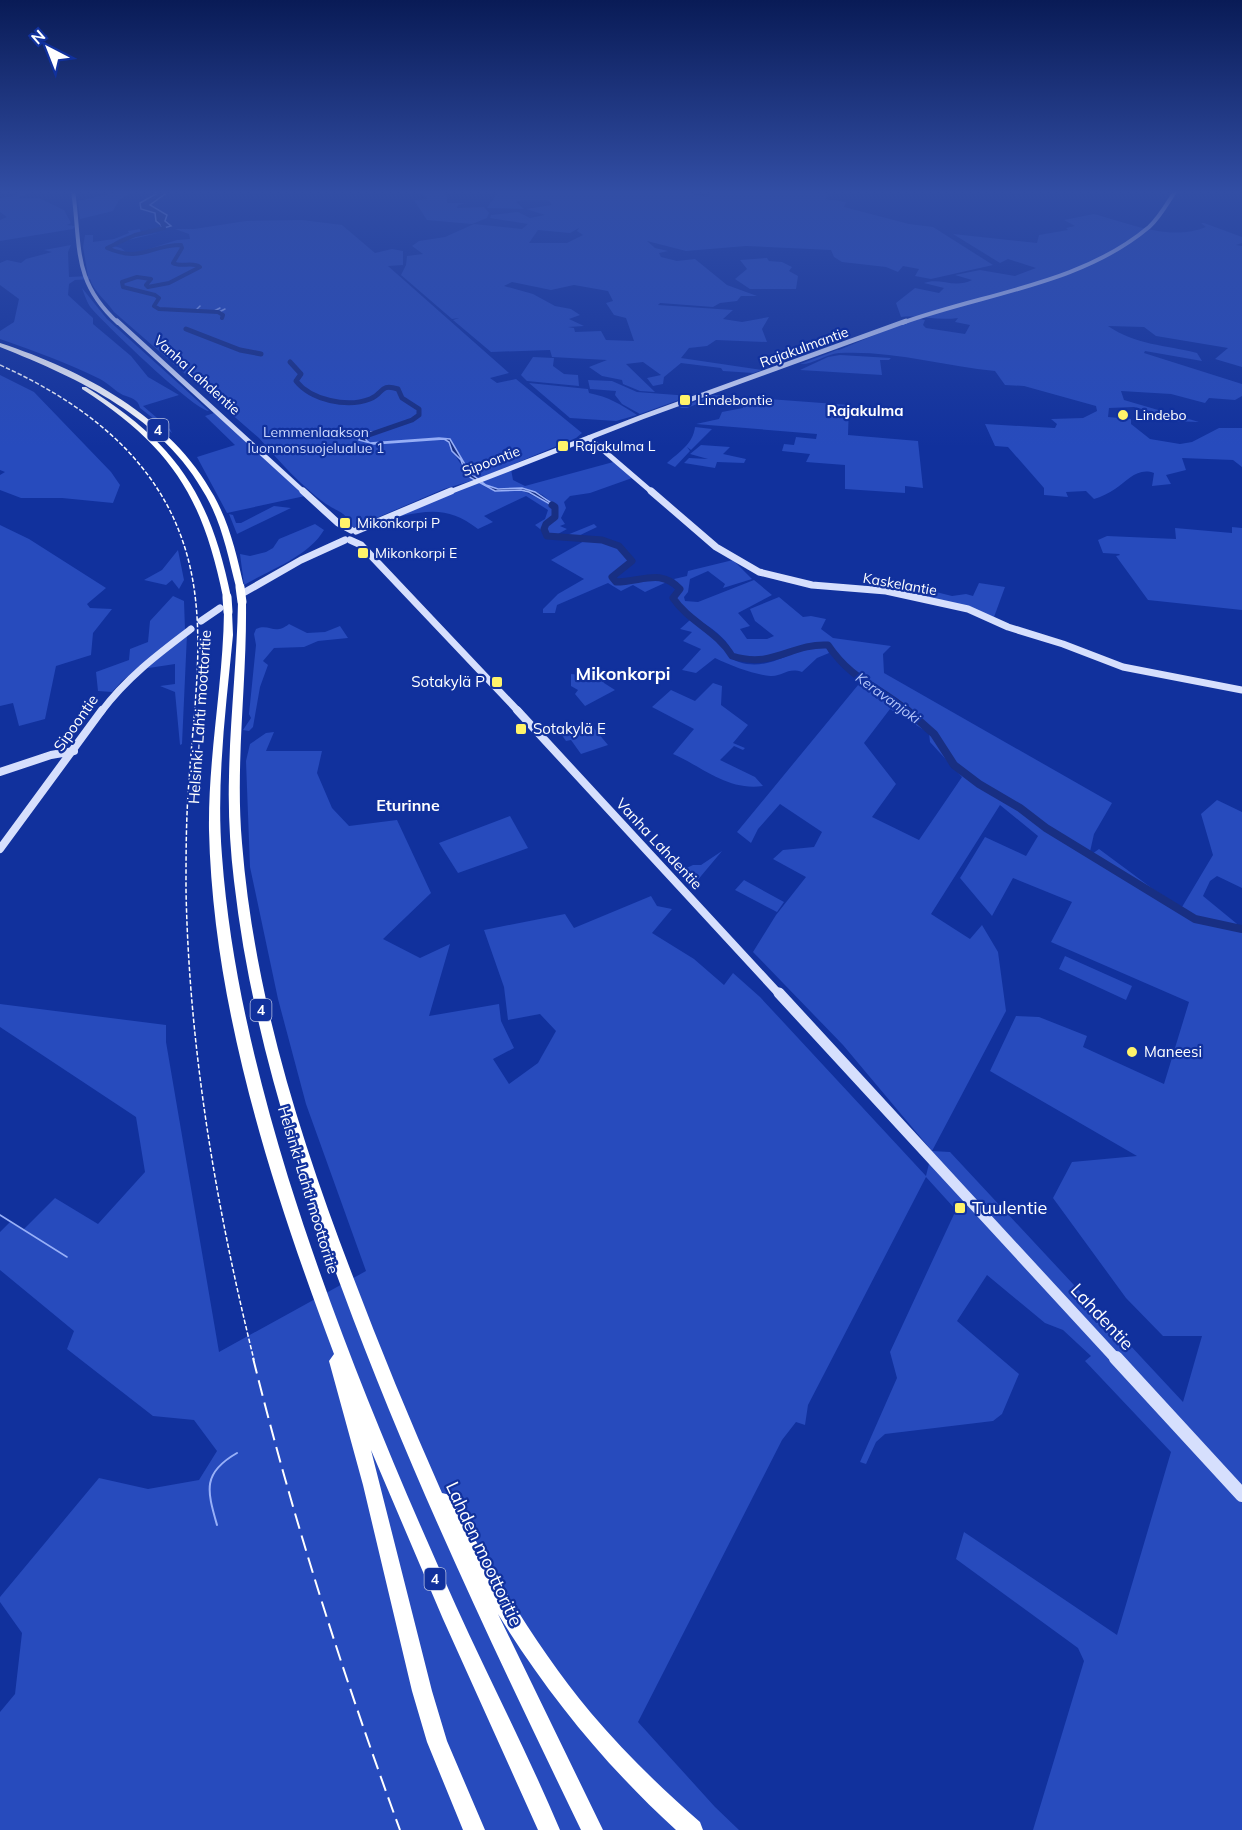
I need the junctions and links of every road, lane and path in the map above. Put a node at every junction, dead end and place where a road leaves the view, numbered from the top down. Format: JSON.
{"nodes":[{"id":1,"x":83,"y":275,"type":"edge"},
{"id":2,"x":1057,"y":275,"type":"edge"},
{"id":3,"x":0,"y":345,"type":"edge"},
{"id":4,"x":0,"y":352,"type":"edge"},
{"id":5,"x":589,"y":438,"type":"junction"},
{"id":6,"x":338,"y":523,"type":"junction"},
{"id":7,"x":357,"y":536,"type":"junction"},
{"id":8,"x":345,"y":537,"type":"junction"},
{"id":9,"x":241,"y":594,"type":"junction"},
{"id":10,"x":226,"y":605,"type":"junction"},
{"id":11,"x":201,"y":621,"type":"dead end"},
{"id":12,"x":191,"y":629,"type":"dead end"},
{"id":13,"x":1242,"y":690,"type":"edge"},
{"id":14,"x":74,"y":751,"type":"junction"},
{"id":15,"x":0,"y":772,"type":"edge"},
{"id":16,"x":0,"y":849,"type":"edge"},
{"id":17,"x":935,"y":1164,"type":"joint"},
{"id":18,"x":352,"y":1298,"type":"joint"},
{"id":19,"x":329,"y":1325,"type":"junction"},
{"id":20,"x":405,"y":1429,"type":"junction"},
{"id":21,"x":1242,"y":1495,"type":"edge"},
{"id":22,"x":591,"y":1827,"type":"edge"},
{"id":23,"x":474,"y":1830,"type":"edge"},
{"id":24,"x":549,"y":1830,"type":"edge"},
{"id":25,"x":692,"y":1830,"type":"edge"}],
"edges":[{"from":1,"to":6,"type":"main road","name":"Vanha Lahdentie"},
{"from":2,"to":5,"type":"main road","name":"Rajakulmantie"},
{"from":3,"to":9,"type":"highway","name":"Helsinki-Lahti moottoritie","number":"4"},
{"from":4,"to":10,"type":"highway","name":"Helsinki-Lahti moottoritie","number":"4"},
{"from":5,"to":7,"type":"main road","name":"Sipoontie"},
{"from":5,"to":13,"type":"main road","name":"Kaskelantie"},
{"from":6,"to":7,"type":"main road","name":"Vanha Lahdentie"},
{"from":6,"to":8,"type":"main road","name":"Vanha Lahdentie"},
{"from":7,"to":8,"type":"main road","name":"Vanha Lahdentie"},
{"from":7,"to":8,"type":"main road"},
{"from":7,"to":17,"type":"main road","name":"Vanha Lahdentie"},
{"from":8,"to":9,"type":"main road"},
{"from":9,"to":10,"type":"main road"},
{"from":9,"to":18,"type":"highway","name":"Helsinki-Lahti moottoritie","number":"4"},
{"from":10,"to":11,"type":"main road"},
{"from":10,"to":19,"type":"highway","name":"Helsinki-Lahti moottoritie","number":"4"},
{"from":12,"to":14,"type":"main road","name":"Sipoontie"},
{"from":14,"to":15,"type":"main road"},
{"from":14,"to":16,"type":"main road","name":"Sipoontie"},
{"from":17,"to":21,"type":"main road","name":"Lahdentie"},
{"from":18,"to":20,"type":"highway","name":"Lahden moottoritie","number":"4"},
{"from":19,"to":23,"type":"highway"},
{"from":19,"to":24,"type":"highway","number":"4"},
{"from":20,"to":22,"type":"highway","name":"Lahden moottoritie","number":"4"},
{"from":20,"to":25,"type":"highway"}]}
